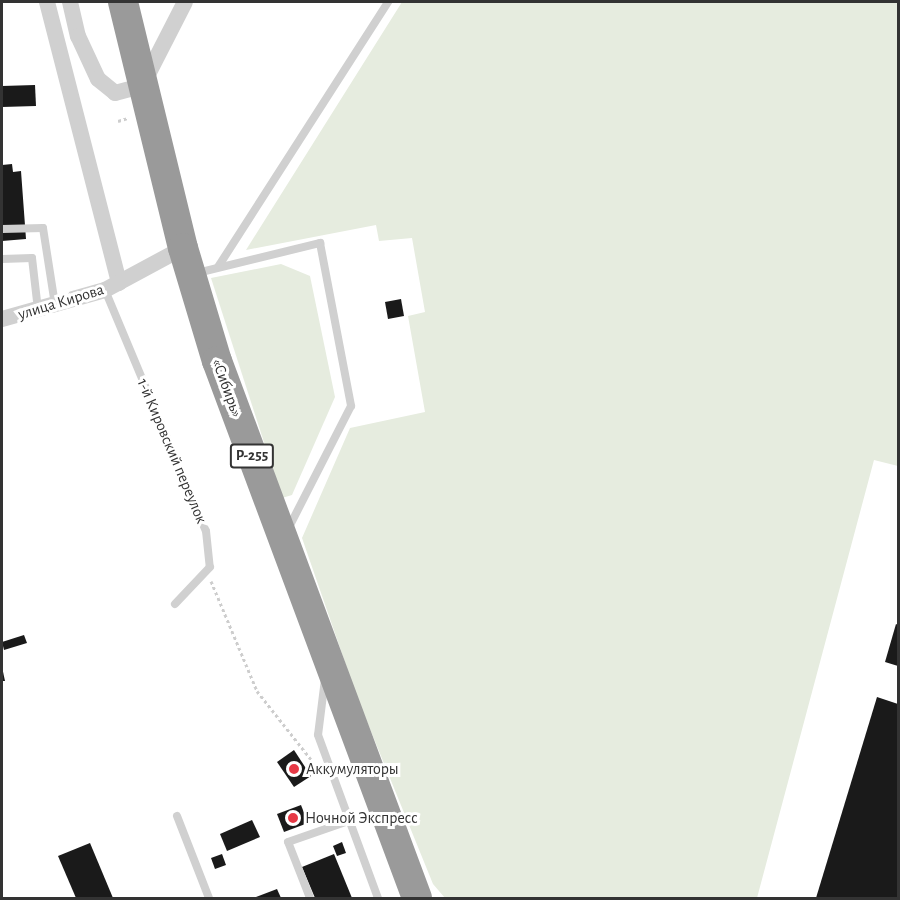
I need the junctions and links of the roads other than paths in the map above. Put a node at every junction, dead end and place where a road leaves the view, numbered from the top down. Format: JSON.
{"nodes":[{"id":1,"x":47,"y":2,"type":"edge"},
{"id":2,"x":70,"y":2,"type":"edge"},
{"id":3,"x":123,"y":2,"type":"edge"},
{"id":4,"x":185,"y":2,"type":"edge"},
{"id":5,"x":388,"y":2,"type":"edge"},
{"id":6,"x":142,"y":87,"type":"junction"},
{"id":7,"x":2,"y":229,"type":"edge"},
{"id":8,"x":2,"y":259,"type":"edge"},
{"id":9,"x":197,"y":263,"type":"junction"},
{"id":10,"x":112,"y":286,"type":"junction"},
{"id":11,"x":55,"y":306,"type":"junction"},
{"id":12,"x":38,"y":310,"type":"junction"},
{"id":13,"x":2,"y":320,"type":"edge"},
{"id":14,"x":282,"y":544,"type":"junction"},
{"id":15,"x":174,"y":604,"type":"dead end"},
{"id":16,"x":326,"y":662,"type":"junction"},
{"id":17,"x":177,"y":816,"type":"dead end"},
{"id":18,"x":351,"y":820,"type":"junction"},
{"id":19,"x":209,"y":898,"type":"edge"},
{"id":20,"x":309,"y":898,"type":"edge"},
{"id":21,"x":378,"y":898,"type":"edge"},
{"id":22,"x":417,"y":898,"type":"edge"}],
"edges":[{"from":1,"to":10,"type":"street","name":"1-й Кировский переулок"},
{"from":2,"to":6,"type":"street"},
{"from":3,"to":6,"type":"highway","name":"«Сибирь»","number":"Р-255"},
{"from":4,"to":6,"type":"street"},
{"from":5,"to":9,"type":"lane"},
{"from":6,"to":9,"type":"highway","name":"«Сибирь»","number":"Р-255"},
{"from":7,"to":11,"type":"lane"},
{"from":8,"to":12,"type":"lane"},
{"from":9,"to":10,"type":"street","name":"улица Кирова"},
{"from":9,"to":14,"type":"highway","name":"«Сибирь»","number":"Р-255"},
{"from":9,"to":14,"type":"lane"},
{"from":10,"to":11,"type":"street","name":"улица Кирова"},
{"from":10,"to":15,"type":"lane","name":"1-й Кировский переулок"},
{"from":11,"to":12,"type":"street","name":"улица Кирова"},
{"from":12,"to":13,"type":"street","name":"улица Кирова"},
{"from":14,"to":16,"type":"highway","name":"«Сибирь»","number":"Р-255"},
{"from":16,"to":18,"type":"lane"},
{"from":16,"to":22,"type":"highway","name":"«Сибирь»","number":"Р-255"},
{"from":17,"to":19,"type":"lane"},
{"from":18,"to":20,"type":"lane"},
{"from":18,"to":21,"type":"lane"}]}
